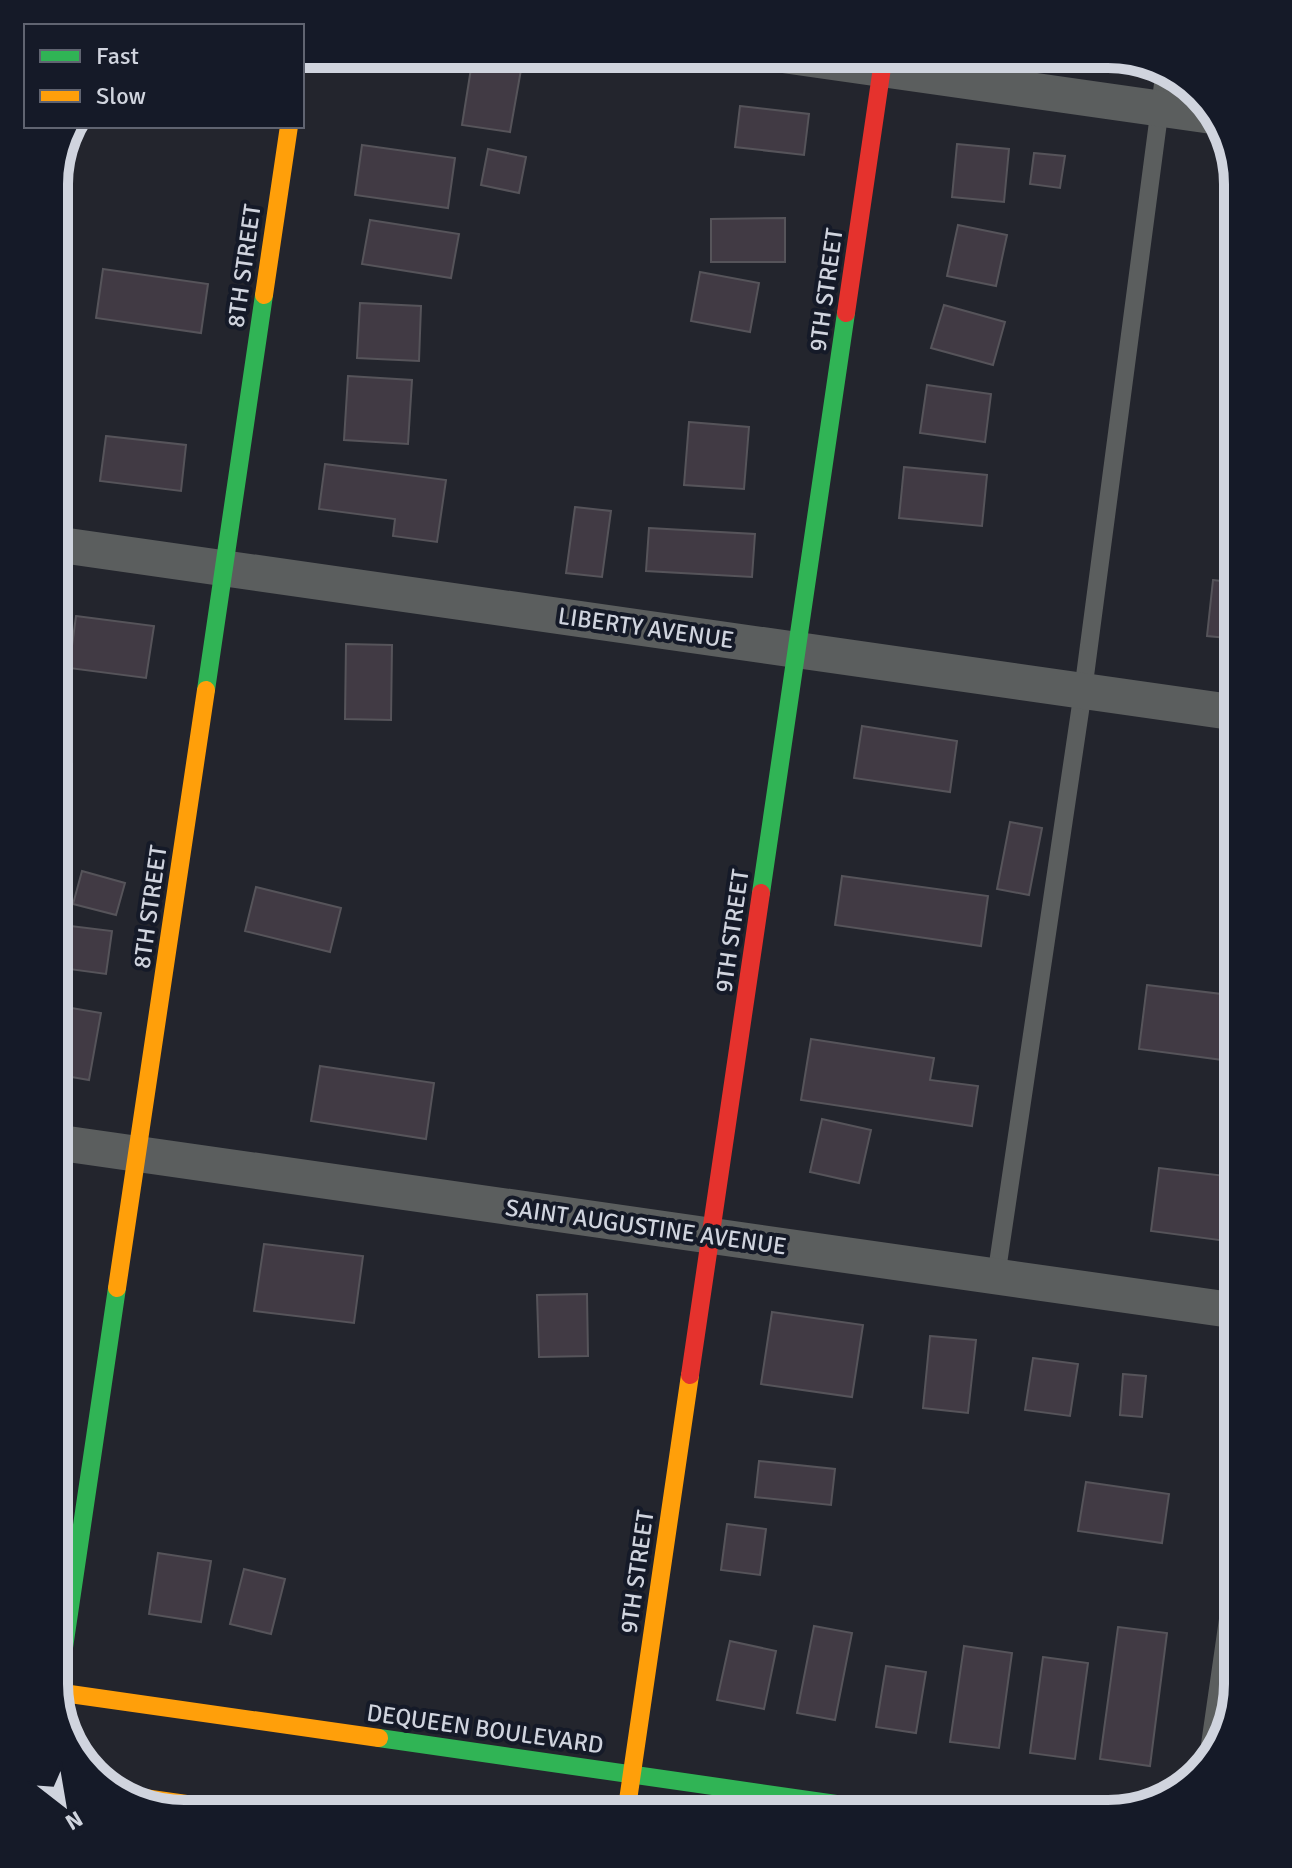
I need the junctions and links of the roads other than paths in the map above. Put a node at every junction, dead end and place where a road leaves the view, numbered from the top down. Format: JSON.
{"nodes":[{"id":1,"x":882,"y":68,"type":"edge"},
{"id":2,"x":918,"y":68,"type":"edge"},
{"id":3,"x":1163,"y":82,"type":"edge"},
{"id":4,"x":1160,"y":109,"type":"junction"},
{"id":5,"x":1201,"y":115,"type":"edge"},
{"id":6,"x":289,"y":128,"type":"edge"},
{"id":7,"x":68,"y":546,"type":"edge"},
{"id":8,"x":224,"y":568,"type":"junction"},
{"id":9,"x":798,"y":650,"type":"junction"},
{"id":10,"x":1083,"y":691,"type":"junction"},
{"id":11,"x":1224,"y":711,"type":"edge"},
{"id":12,"x":68,"y":1144,"type":"edge"},
{"id":13,"x":137,"y":1154,"type":"junction"},
{"id":14,"x":711,"y":1237,"type":"junction"},
{"id":15,"x":996,"y":1277,"type":"junction"},
{"id":16,"x":1224,"y":1309,"type":"edge"},
{"id":17,"x":68,"y":1619,"type":"edge"},
{"id":18,"x":69,"y":1695,"type":"edge"},
{"id":19,"x":632,"y":1775,"type":"junction"},
{"id":20,"x":628,"y":1800,"type":"edge"},
{"id":21,"x":808,"y":1800,"type":"edge"}],
"edges":[{"from":1,"to":9,"type":"street","name":"9TH STREET"},
{"from":2,"to":4,"type":"street"},
{"from":3,"to":4,"type":"lane"},
{"from":4,"to":5,"type":"street"},
{"from":4,"to":10,"type":"lane"},
{"from":6,"to":8,"type":"street","name":"8TH STREET"},
{"from":7,"to":8,"type":"street","name":"LIBERTY AVENUE"},
{"from":8,"to":9,"type":"street","name":"LIBERTY AVENUE"},
{"from":8,"to":13,"type":"street","name":"8TH STREET"},
{"from":9,"to":10,"type":"street","name":"LIBERTY AVENUE"},
{"from":9,"to":14,"type":"street","name":"9TH STREET"},
{"from":10,"to":11,"type":"street","name":"LIBERTY AVENUE"},
{"from":10,"to":15,"type":"lane"},
{"from":12,"to":13,"type":"street","name":"SAINT AUGUSTINE AVENUE"},
{"from":13,"to":14,"type":"street","name":"SAINT AUGUSTINE AVENUE"},
{"from":13,"to":17,"type":"street","name":"8TH STREET"},
{"from":14,"to":15,"type":"street","name":"SAINT AUGUSTINE AVENUE"},
{"from":14,"to":19,"type":"street","name":"9TH STREET"},
{"from":15,"to":16,"type":"street","name":"SAINT AUGUSTINE AVENUE"},
{"from":18,"to":19,"type":"street","name":"DEQUEEN BOULEVARD"},
{"from":19,"to":20,"type":"street","name":"9TH STREET"},
{"from":19,"to":21,"type":"street","name":"DEQUEEN BOULEVARD"}]}
